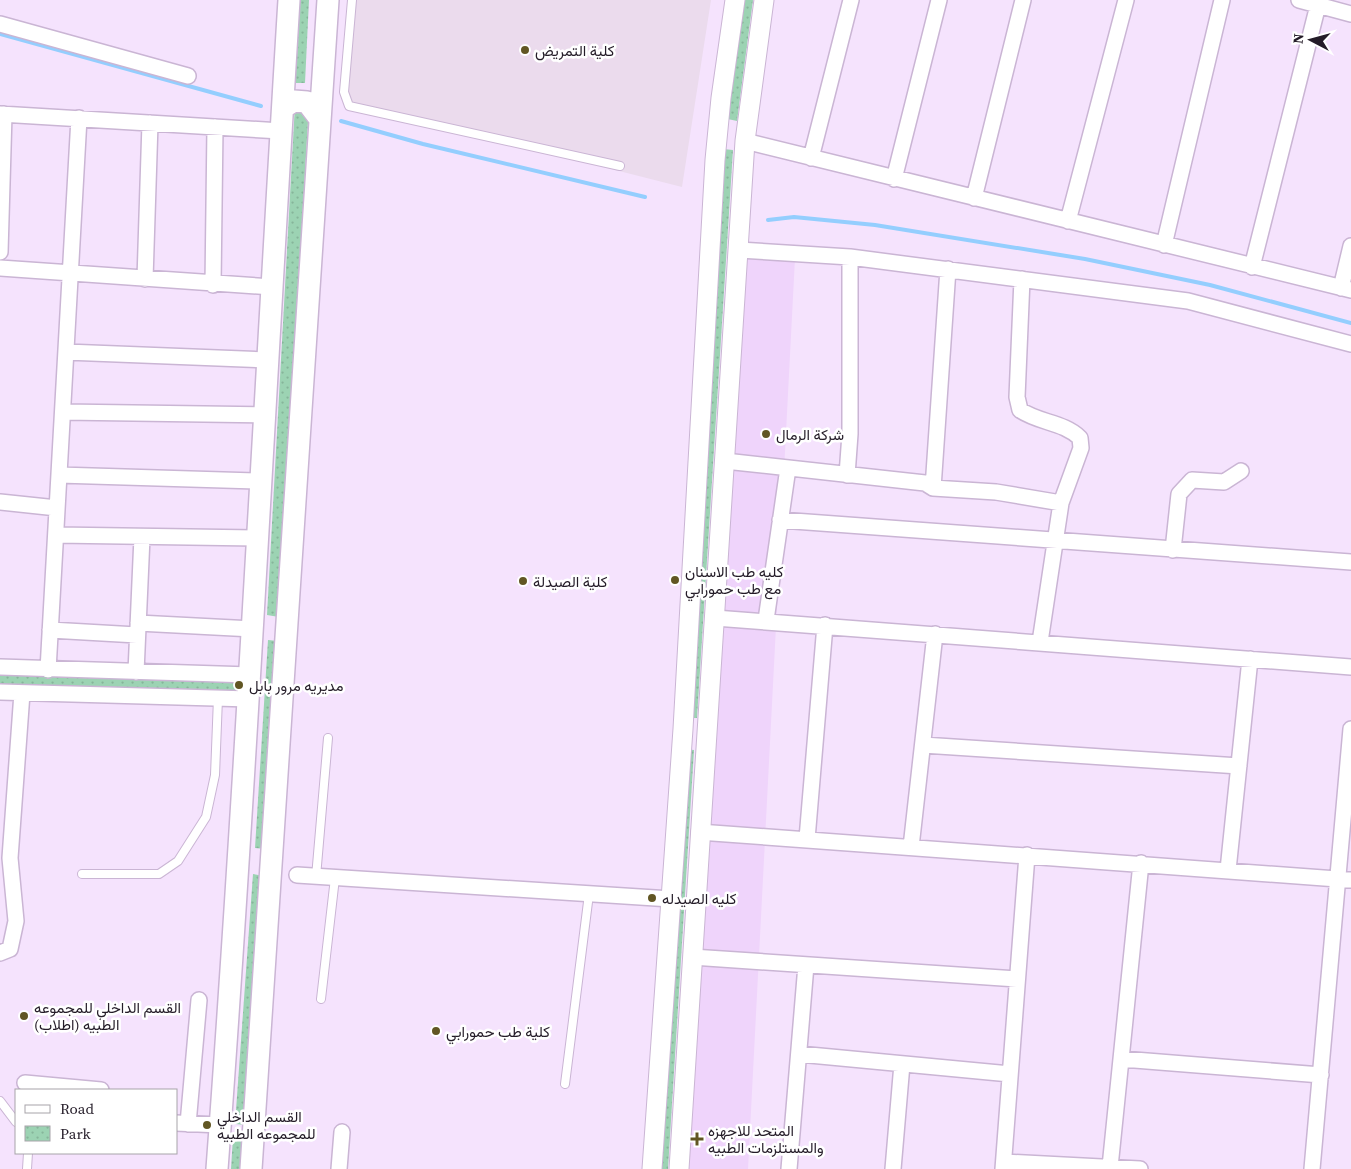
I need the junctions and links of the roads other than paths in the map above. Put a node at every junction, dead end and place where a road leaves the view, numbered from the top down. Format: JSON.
{"nodes":[{"id":1,"x":289,"y":0,"type":"edge"},
{"id":2,"x":328,"y":0,"type":"edge"},
{"id":3,"x":352,"y":0,"type":"edge"},
{"id":4,"x":735,"y":0,"type":"edge"},
{"id":5,"x":764,"y":0,"type":"edge"},
{"id":6,"x":851,"y":0,"type":"edge"},
{"id":7,"x":939,"y":0,"type":"edge"},
{"id":8,"x":1024,"y":0,"type":"edge"},
{"id":9,"x":1126,"y":0,"type":"edge"},
{"id":10,"x":1222,"y":0,"type":"edge"},
{"id":11,"x":1299,"y":0,"type":"edge"},
{"id":12,"x":1318,"y":5,"type":"junction"},
{"id":13,"x":1351,"y":14,"type":"edge"},
{"id":14,"x":0,"y":24,"type":"edge"},
{"id":15,"x":285,"y":72,"type":"junction"},
{"id":16,"x":188,"y":76,"type":"dead end"},
{"id":17,"x":323,"y":76,"type":"junction"},
{"id":18,"x":282,"y":108,"type":"junction"},
{"id":19,"x":2,"y":114,"type":"edge"},
{"id":20,"x":79,"y":118,"type":"junction"},
{"id":21,"x":320,"y":119,"type":"junction"},
{"id":22,"x":718,"y":121,"type":"junction"},
{"id":23,"x":748,"y":122,"type":"junction"},
{"id":24,"x":150,"y":123,"type":"junction"},
{"id":25,"x":215,"y":127,"type":"junction"},
{"id":26,"x":281,"y":130,"type":"junction"},
{"id":27,"x":745,"y":148,"type":"junction"},
{"id":28,"x":716,"y":151,"type":"junction"},
{"id":29,"x":811,"y":158,"type":"junction"},
{"id":30,"x":620,"y":166,"type":"dead end"},
{"id":31,"x":894,"y":178,"type":"junction"},
{"id":32,"x":974,"y":198,"type":"junction"},
{"id":33,"x":1068,"y":221,"type":"junction"},
{"id":34,"x":1164,"y":245,"type":"junction"},
{"id":35,"x":1351,"y":246,"type":"edge"},
{"id":36,"x":739,"y":250,"type":"junction"},
{"id":37,"x":0,"y":252,"type":"edge"},
{"id":38,"x":850,"y":257,"type":"junction"},
{"id":39,"x":1252,"y":267,"type":"junction"},
{"id":40,"x":0,"y":268,"type":"edge"},
{"id":41,"x":948,"y":269,"type":"junction"},
{"id":42,"x":71,"y":274,"type":"junction"},
{"id":43,"x":1022,"y":279,"type":"junction"},
{"id":44,"x":145,"y":280,"type":"junction"},
{"id":45,"x":213,"y":284,"type":"junction"},
{"id":46,"x":272,"y":287,"type":"junction"},
{"id":47,"x":1346,"y":289,"type":"edge"},
{"id":48,"x":1351,"y":344,"type":"edge"},
{"id":49,"x":66,"y":352,"type":"junction"},
{"id":50,"x":268,"y":360,"type":"junction"},
{"id":51,"x":63,"y":412,"type":"junction"},
{"id":52,"x":265,"y":415,"type":"junction"},
{"id":53,"x":725,"y":461,"type":"junction"},
{"id":54,"x":788,"y":468,"type":"junction"},
{"id":55,"x":1241,"y":471,"type":"dead end"},
{"id":56,"x":59,"y":475,"type":"junction"},
{"id":57,"x":847,"y":476,"type":"junction"},
{"id":58,"x":260,"y":481,"type":"junction"},
{"id":59,"x":933,"y":488,"type":"junction"},
{"id":60,"x":0,"y":502,"type":"edge"},
{"id":61,"x":1061,"y":503,"type":"junction"},
{"id":62,"x":57,"y":508,"type":"junction"},
{"id":63,"x":780,"y":520,"type":"junction"},
{"id":64,"x":56,"y":535,"type":"junction"},
{"id":65,"x":142,"y":536,"type":"junction"},
{"id":66,"x":257,"y":538,"type":"junction"},
{"id":67,"x":1054,"y":541,"type":"junction"},
{"id":68,"x":1173,"y":550,"type":"junction"},
{"id":69,"x":1351,"y":562,"type":"edge"},
{"id":70,"x":715,"y":618,"type":"junction"},
{"id":71,"x":766,"y":620,"type":"junction"},
{"id":72,"x":825,"y":625,"type":"junction"},
{"id":73,"x":138,"y":629,"type":"junction"},
{"id":74,"x":253,"y":629,"type":"junction"},
{"id":75,"x":50,"y":630,"type":"junction"},
{"id":76,"x":935,"y":634,"type":"junction"},
{"id":77,"x":1040,"y":642,"type":"junction"},
{"id":78,"x":1250,"y":659,"type":"junction"},
{"id":79,"x":0,"y":667,"type":"edge"},
{"id":80,"x":1351,"y":667,"type":"edge"},
{"id":81,"x":48,"y":670,"type":"junction"},
{"id":82,"x":136,"y":672,"type":"junction"},
{"id":83,"x":250,"y":675,"type":"junction"},
{"id":84,"x":0,"y":692,"type":"edge"},
{"id":85,"x":22,"y":693,"type":"junction"},
{"id":86,"x":218,"y":698,"type":"junction"},
{"id":87,"x":250,"y":699,"type":"junction"},
{"id":88,"x":683,"y":718,"type":"junction"},
{"id":89,"x":708,"y":722,"type":"junction"},
{"id":90,"x":1351,"y":729,"type":"edge"},
{"id":91,"x":328,"y":738,"type":"dead end"},
{"id":92,"x":922,"y":745,"type":"junction"},
{"id":93,"x":681,"y":746,"type":"junction"},
{"id":94,"x":705,"y":750,"type":"junction"},
{"id":95,"x":1239,"y":766,"type":"junction"},
{"id":96,"x":1349,"y":772,"type":"edge"},
{"id":97,"x":700,"y":832,"type":"junction"},
{"id":98,"x":807,"y":839,"type":"junction"},
{"id":99,"x":240,"y":842,"type":"junction"},
{"id":100,"x":273,"y":847,"type":"junction"},
{"id":101,"x":911,"y":847,"type":"junction"},
{"id":102,"x":1027,"y":855,"type":"junction"},
{"id":103,"x":1141,"y":863,"type":"junction"},
{"id":104,"x":1228,"y":870,"type":"junction"},
{"id":105,"x":82,"y":874,"type":"dead end"},
{"id":106,"x":238,"y":874,"type":"junction"},
{"id":107,"x":297,"y":875,"type":"dead end"},
{"id":108,"x":316,"y":876,"type":"junction"},
{"id":109,"x":335,"y":878,"type":"junction"},
{"id":110,"x":1345,"y":880,"type":"edge"},
{"id":111,"x":270,"y":882,"type":"junction"},
{"id":112,"x":589,"y":894,"type":"junction"},
{"id":113,"x":671,"y":899,"type":"junction"},
{"id":114,"x":0,"y":953,"type":"edge"},
{"id":115,"x":692,"y":957,"type":"junction"},
{"id":116,"x":806,"y":965,"type":"junction"},
{"id":117,"x":1017,"y":979,"type":"junction"},
{"id":118,"x":320,"y":999,"type":"dead end"},
{"id":119,"x":199,"y":1000,"type":"dead end"},
{"id":120,"x":799,"y":1054,"type":"junction"},
{"id":121,"x":1122,"y":1059,"type":"junction"},
{"id":122,"x":902,"y":1064,"type":"junction"},
{"id":123,"x":1010,"y":1074,"type":"junction"},
{"id":124,"x":1320,"y":1075,"type":"junction"},
{"id":125,"x":25,"y":1083,"type":"dead end"},
{"id":126,"x":565,"y":1084,"type":"dead end"},
{"id":127,"x":90,"y":1089,"type":"edge"},
{"id":128,"x":0,"y":1101,"type":"edge"},
{"id":129,"x":15,"y":1121,"type":"edge"},
{"id":130,"x":182,"y":1123,"type":"edge"},
{"id":131,"x":220,"y":1125,"type":"junction"},
{"id":132,"x":342,"y":1132,"type":"dead end"},
{"id":133,"x":28,"y":1154,"type":"edge"},
{"id":134,"x":1004,"y":1165,"type":"edge"},
{"id":135,"x":1110,"y":1167,"type":"junction"},
{"id":136,"x":27,"y":1169,"type":"edge"},
{"id":137,"x":217,"y":1169,"type":"edge"},
{"id":138,"x":251,"y":1169,"type":"edge"},
{"id":139,"x":339,"y":1169,"type":"edge"},
{"id":140,"x":652,"y":1169,"type":"edge"},
{"id":141,"x":679,"y":1169,"type":"edge"},
{"id":142,"x":789,"y":1169,"type":"edge"},
{"id":143,"x":893,"y":1169,"type":"edge"},
{"id":144,"x":1140,"y":1169,"type":"edge"},
{"id":145,"x":1312,"y":1169,"type":"edge"}],
"edges":[{"from":1,"to":15,"type":"main road"},
{"from":2,"to":17,"type":"main road"},
{"from":3,"to":30,"type":"lane"},
{"from":4,"to":22,"type":"street"},
{"from":5,"to":23,"type":"street"},
{"from":6,"to":29,"type":"street"},
{"from":7,"to":31,"type":"street"},
{"from":8,"to":32,"type":"street"},
{"from":9,"to":33,"type":"street"},
{"from":10,"to":34,"type":"street"},
{"from":11,"to":12,"type":"street"},
{"from":12,"to":13,"type":"street"},
{"from":12,"to":39,"type":"street"},
{"from":14,"to":16,"type":"street"},
{"from":15,"to":17,"type":"main road"},
{"from":15,"to":18,"type":"main road"},
{"from":17,"to":21,"type":"main road"},
{"from":18,"to":21,"type":"main road"},
{"from":18,"to":26,"type":"main road"},
{"from":19,"to":20,"type":"street"},
{"from":19,"to":37,"type":"street"},
{"from":20,"to":24,"type":"street"},
{"from":20,"to":42,"type":"street"},
{"from":21,"to":100,"type":"main road"},
{"from":22,"to":23,"type":"street"},
{"from":22,"to":28,"type":"street"},
{"from":23,"to":27,"type":"street"},
{"from":24,"to":25,"type":"street"},
{"from":24,"to":44,"type":"street"},
{"from":25,"to":26,"type":"street"},
{"from":25,"to":45,"type":"street"},
{"from":26,"to":46,"type":"main road"},
{"from":27,"to":28,"type":"street"},
{"from":27,"to":29,"type":"street"},
{"from":27,"to":36,"type":"street"},
{"from":28,"to":88,"type":"street"},
{"from":29,"to":31,"type":"street"},
{"from":31,"to":32,"type":"street"},
{"from":32,"to":33,"type":"street"},
{"from":33,"to":34,"type":"street"},
{"from":34,"to":39,"type":"street"},
{"from":35,"to":47,"type":"street"},
{"from":36,"to":38,"type":"street"},
{"from":36,"to":53,"type":"street"},
{"from":38,"to":41,"type":"street"},
{"from":38,"to":57,"type":"street"},
{"from":39,"to":47,"type":"street"},
{"from":40,"to":42,"type":"street"},
{"from":41,"to":43,"type":"street"},
{"from":41,"to":59,"type":"street"},
{"from":42,"to":44,"type":"street"},
{"from":42,"to":49,"type":"street"},
{"from":43,"to":48,"type":"street"},
{"from":43,"to":61,"type":"street"},
{"from":44,"to":45,"type":"street"},
{"from":45,"to":46,"type":"street"},
{"from":46,"to":50,"type":"main road"},
{"from":49,"to":50,"type":"street"},
{"from":49,"to":51,"type":"street"},
{"from":50,"to":52,"type":"main road"},
{"from":51,"to":52,"type":"street"},
{"from":51,"to":56,"type":"street"},
{"from":52,"to":58,"type":"main road"},
{"from":53,"to":54,"type":"street"},
{"from":53,"to":70,"type":"street"},
{"from":54,"to":57,"type":"street"},
{"from":54,"to":63,"type":"street"},
{"from":55,"to":68,"type":"street"},
{"from":56,"to":58,"type":"street"},
{"from":56,"to":62,"type":"street"},
{"from":57,"to":59,"type":"street"},
{"from":58,"to":66,"type":"main road"},
{"from":59,"to":61,"type":"street"},
{"from":60,"to":62,"type":"street"},
{"from":61,"to":67,"type":"street"},
{"from":62,"to":64,"type":"street"},
{"from":63,"to":67,"type":"street"},
{"from":63,"to":71,"type":"street"},
{"from":64,"to":65,"type":"street"},
{"from":64,"to":75,"type":"street"},
{"from":65,"to":66,"type":"street"},
{"from":65,"to":73,"type":"street"},
{"from":66,"to":74,"type":"main road"},
{"from":67,"to":68,"type":"street"},
{"from":67,"to":77,"type":"street"},
{"from":68,"to":69,"type":"street"},
{"from":70,"to":71,"type":"street"},
{"from":70,"to":89,"type":"street"},
{"from":71,"to":72,"type":"street"},
{"from":72,"to":76,"type":"street"},
{"from":72,"to":98,"type":"street"},
{"from":73,"to":74,"type":"street"},
{"from":73,"to":75,"type":"street"},
{"from":73,"to":82,"type":"street"},
{"from":74,"to":83,"type":"main road"},
{"from":75,"to":81,"type":"street"},
{"from":76,"to":77,"type":"street"},
{"from":76,"to":92,"type":"street"},
{"from":77,"to":78,"type":"street"},
{"from":78,"to":80,"type":"street"},
{"from":78,"to":95,"type":"street"},
{"from":79,"to":81,"type":"street"},
{"from":81,"to":82,"type":"street"},
{"from":82,"to":83,"type":"street"},
{"from":83,"to":87,"type":"main road"},
{"from":84,"to":85,"type":"street"},
{"from":85,"to":86,"type":"street"},
{"from":85,"to":114,"type":"street"},
{"from":86,"to":87,"type":"street"},
{"from":86,"to":105,"type":"lane"},
{"from":87,"to":99,"type":"main road"},
{"from":88,"to":89,"type":"street"},
{"from":88,"to":93,"type":"street"},
{"from":89,"to":94,"type":"street"},
{"from":90,"to":96,"type":"street"},
{"from":91,"to":108,"type":"lane"},
{"from":92,"to":95,"type":"street"},
{"from":92,"to":101,"type":"street"},
{"from":93,"to":94,"type":"street"},
{"from":93,"to":113,"type":"street"},
{"from":94,"to":97,"type":"street"},
{"from":95,"to":104,"type":"street"},
{"from":96,"to":110,"type":"street"},
{"from":97,"to":98,"type":"street"},
{"from":97,"to":115,"type":"street"},
{"from":98,"to":101,"type":"street"},
{"from":99,"to":100,"type":"main road"},
{"from":99,"to":106,"type":"main road"},
{"from":100,"to":111,"type":"main road"},
{"from":101,"to":102,"type":"street"},
{"from":102,"to":103,"type":"street"},
{"from":102,"to":117,"type":"street"},
{"from":103,"to":104,"type":"street"},
{"from":103,"to":121,"type":"street"},
{"from":104,"to":110,"type":"street"},
{"from":106,"to":111,"type":"main road"},
{"from":106,"to":131,"type":"main road"},
{"from":107,"to":108,"type":"street"},
{"from":108,"to":109,"type":"street"},
{"from":109,"to":112,"type":"street"},
{"from":109,"to":118,"type":"lane"},
{"from":110,"to":124,"type":"street"},
{"from":111,"to":138,"type":"main road"},
{"from":112,"to":113,"type":"street"},
{"from":112,"to":126,"type":"lane"},
{"from":113,"to":140,"type":"street"},
{"from":115,"to":116,"type":"street"},
{"from":115,"to":141,"type":"street"},
{"from":116,"to":117,"type":"street"},
{"from":116,"to":120,"type":"street"},
{"from":117,"to":123,"type":"street"},
{"from":119,"to":130,"type":"street"},
{"from":120,"to":122,"type":"street"},
{"from":120,"to":142,"type":"street"},
{"from":121,"to":124,"type":"street"},
{"from":121,"to":135,"type":"street"},
{"from":122,"to":123,"type":"street"},
{"from":122,"to":143,"type":"street"},
{"from":123,"to":134,"type":"street"},
{"from":124,"to":145,"type":"street"},
{"from":125,"to":127,"type":"street"},
{"from":128,"to":129,"type":"lane"},
{"from":130,"to":131,"type":"street"},
{"from":131,"to":137,"type":"main road"},
{"from":132,"to":139,"type":"street"},
{"from":133,"to":136,"type":"lane"},
{"from":134,"to":135,"type":"street"},
{"from":135,"to":144,"type":"street"}]}
